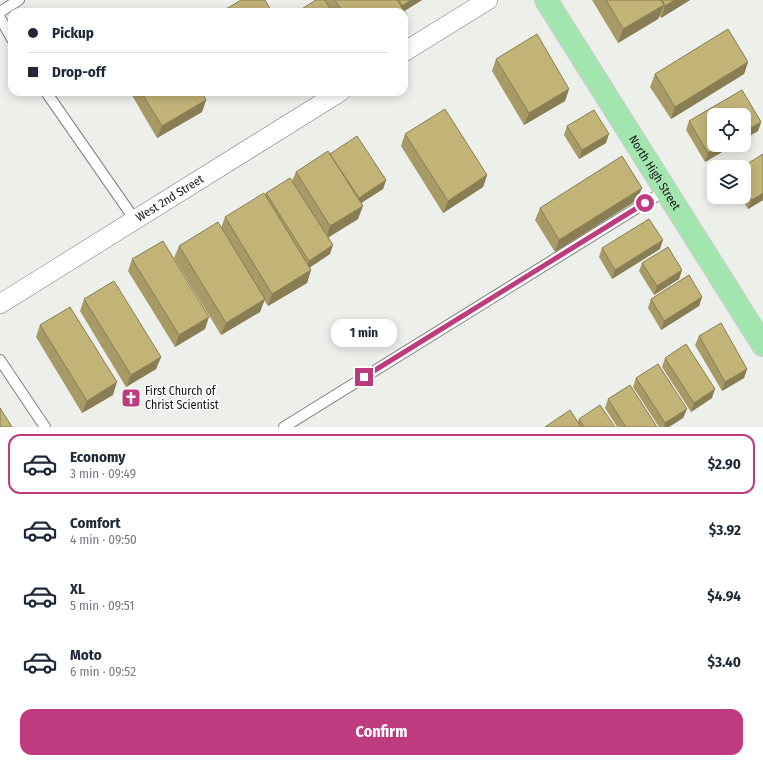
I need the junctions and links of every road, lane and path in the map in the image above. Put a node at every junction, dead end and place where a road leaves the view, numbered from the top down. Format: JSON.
{"nodes":[{"id":1,"x":19,"y":0,"type":"edge"},
{"id":2,"x":488,"y":0,"type":"edge"},
{"id":3,"x":546,"y":0,"type":"edge"},
{"id":4,"x":0,"y":12,"type":"edge"},
{"id":5,"x":0,"y":18,"type":"edge"},
{"id":6,"x":8,"y":32,"type":"edge"},
{"id":7,"x":408,"y":50,"type":"edge"},
{"id":8,"x":49,"y":96,"type":"edge"},
{"id":9,"x":334,"y":96,"type":"edge"},
{"id":10,"x":666,"y":190,"type":"junction"},
{"id":11,"x":134,"y":220,"type":"junction"},
{"id":12,"x":0,"y":304,"type":"edge"},
{"id":13,"x":763,"y":345,"type":"edge"},
{"id":14,"x":0,"y":360,"type":"edge"},
{"id":15,"x":45,"y":427,"type":"edge"},
{"id":16,"x":284,"y":427,"type":"edge"}],
"edges":[{"from":1,"to":4,"type":"lane"},
{"from":2,"to":7,"type":"street"},
{"from":3,"to":10,"type":"main road","name":"North High Street"},
{"from":5,"to":6,"type":"lane"},
{"from":8,"to":11,"type":"lane"},
{"from":9,"to":11,"type":"street","name":"West 2nd Street"},
{"from":10,"to":13,"type":"main road","name":"North High Street"},
{"from":10,"to":16,"type":"lane"},
{"from":11,"to":12,"type":"street","name":"West 2nd Street"},
{"from":14,"to":15,"type":"lane"}]}
